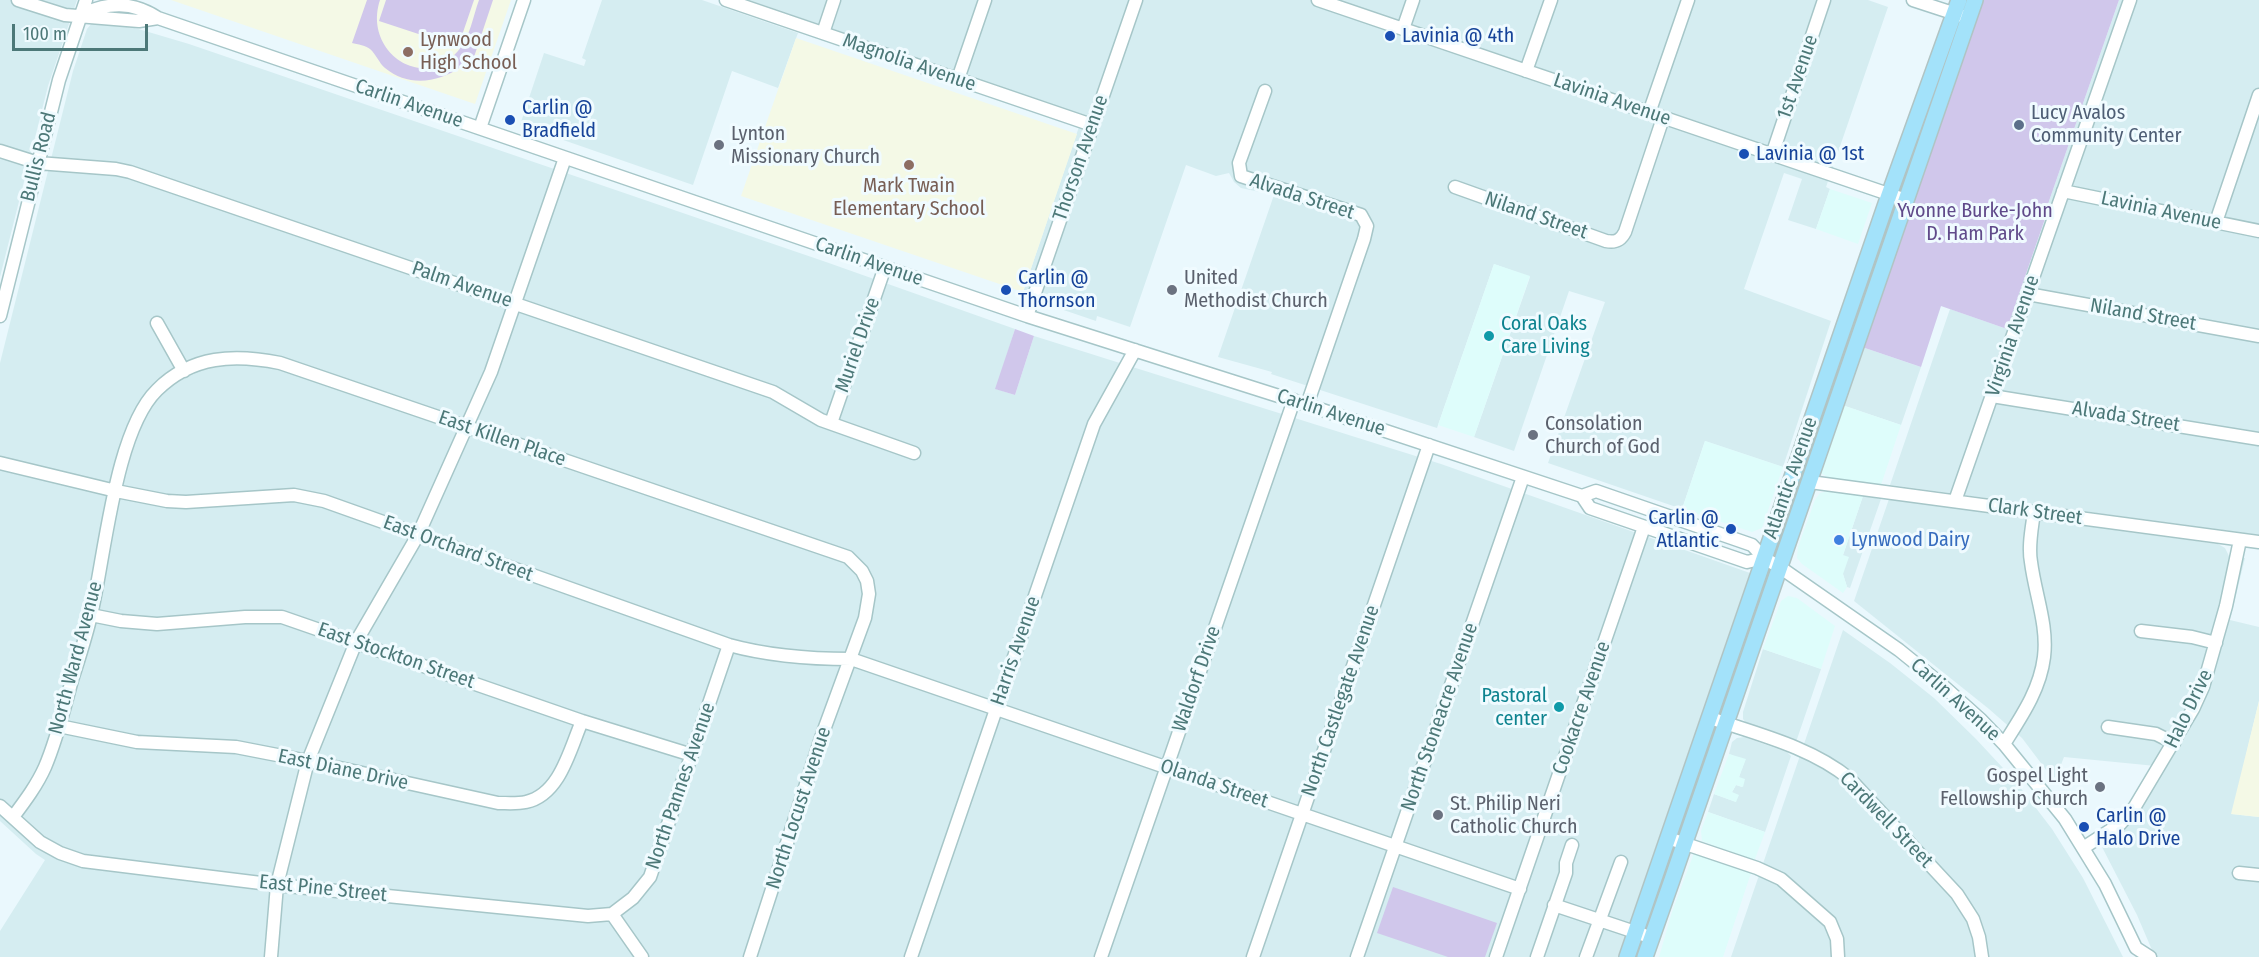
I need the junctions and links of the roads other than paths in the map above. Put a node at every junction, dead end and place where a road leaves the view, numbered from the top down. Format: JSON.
{"nodes":[{"id":1,"x":18,"y":0,"type":"edge"},
{"id":2,"x":86,"y":0,"type":"edge"},
{"id":3,"x":135,"y":0,"type":"edge"},
{"id":4,"x":524,"y":0,"type":"edge"},
{"id":5,"x":726,"y":0,"type":"edge"},
{"id":6,"x":834,"y":0,"type":"edge"},
{"id":7,"x":985,"y":0,"type":"edge"},
{"id":8,"x":1136,"y":0,"type":"edge"},
{"id":9,"x":1318,"y":0,"type":"edge"},
{"id":10,"x":1413,"y":0,"type":"edge"},
{"id":11,"x":1551,"y":0,"type":"edge"},
{"id":12,"x":1688,"y":0,"type":"edge"},
{"id":13,"x":1824,"y":0,"type":"edge"},
{"id":14,"x":1913,"y":0,"type":"edge"},
{"id":15,"x":1975,"y":0,"type":"edge"},
{"id":16,"x":2130,"y":0,"type":"edge"},
{"id":17,"x":145,"y":9,"type":"junction"},
{"id":18,"x":1961,"y":11,"type":"edge"},
{"id":19,"x":81,"y":15,"type":"junction"},
{"id":20,"x":158,"y":18,"type":"junction"},
{"id":21,"x":1403,"y":29,"type":"junction"},
{"id":22,"x":823,"y":33,"type":"junction"},
{"id":23,"x":1526,"y":71,"type":"junction"},
{"id":24,"x":958,"y":79,"type":"junction"},
{"id":25,"x":1265,"y":91,"type":"dead end"},
{"id":26,"x":2259,"y":95,"type":"edge"},
{"id":27,"x":1649,"y":113,"type":"junction"},
{"id":28,"x":1663,"y":118,"type":"junction"},
{"id":29,"x":1092,"y":125,"type":"junction"},
{"id":30,"x":480,"y":129,"type":"junction"},
{"id":31,"x":0,"y":151,"type":"edge"},
{"id":32,"x":1772,"y":155,"type":"junction"},
{"id":33,"x":565,"y":158,"type":"junction"},
{"id":34,"x":38,"y":164,"type":"junction"},
{"id":35,"x":1455,"y":187,"type":"dead end"},
{"id":36,"x":2063,"y":191,"type":"junction"},
{"id":37,"x":1889,"y":195,"type":"junction"},
{"id":38,"x":1906,"y":200,"type":"junction"},
{"id":39,"x":2216,"y":222,"type":"junction"},
{"id":40,"x":2259,"y":231,"type":"edge"},
{"id":41,"x":885,"y":267,"type":"junction"},
{"id":42,"x":2028,"y":294,"type":"junction"},
{"id":43,"x":514,"y":303,"type":"junction"},
{"id":44,"x":1,"y":311,"type":"edge"},
{"id":45,"x":1027,"y":316,"type":"junction"},
{"id":46,"x":157,"y":323,"type":"dead end"},
{"id":47,"x":2259,"y":336,"type":"edge"},
{"id":48,"x":1135,"y":350,"type":"junction"},
{"id":49,"x":183,"y":371,"type":"junction"},
{"id":50,"x":1992,"y":396,"type":"junction"},
{"id":51,"x":1294,"y":400,"type":"junction"},
{"id":52,"x":1307,"y":405,"type":"junction"},
{"id":53,"x":831,"y":423,"type":"junction"},
{"id":54,"x":467,"y":427,"type":"junction"},
{"id":55,"x":2259,"y":439,"type":"edge"},
{"id":56,"x":1429,"y":445,"type":"junction"},
{"id":57,"x":914,"y":453,"type":"dead end"},
{"id":58,"x":0,"y":463,"type":"edge"},
{"id":59,"x":1523,"y":477,"type":"junction"},
{"id":60,"x":1810,"y":482,"type":"junction"},
{"id":61,"x":116,"y":491,"type":"junction"},
{"id":62,"x":1582,"y":496,"type":"junction"},
{"id":63,"x":1955,"y":501,"type":"junction"},
{"id":64,"x":2034,"y":512,"type":"junction"},
{"id":65,"x":1644,"y":527,"type":"junction"},
{"id":66,"x":418,"y":535,"type":"junction"},
{"id":67,"x":2240,"y":540,"type":"junction"},
{"id":68,"x":2259,"y":542,"type":"edge"},
{"id":69,"x":1764,"y":558,"type":"junction"},
{"id":70,"x":1781,"y":567,"type":"junction"},
{"id":71,"x":91,"y":615,"type":"junction"},
{"id":72,"x":2141,"y":631,"type":"dead end"},
{"id":73,"x":356,"y":642,"type":"junction"},
{"id":74,"x":2216,"y":643,"type":"junction"},
{"id":75,"x":729,"y":645,"type":"junction"},
{"id":76,"x":851,"y":659,"type":"junction"},
{"id":77,"x":908,"y":679,"type":"joint"},
{"id":78,"x":996,"y":710,"type":"junction"},
{"id":79,"x":1710,"y":718,"type":"junction"},
{"id":80,"x":582,"y":721,"type":"junction"},
{"id":81,"x":1726,"y":724,"type":"junction"},
{"id":82,"x":59,"y":726,"type":"junction"},
{"id":83,"x":2108,"y":727,"type":"dead end"},
{"id":84,"x":2174,"y":742,"type":"junction"},
{"id":85,"x":2004,"y":744,"type":"junction"},
{"id":86,"x":692,"y":755,"type":"junction"},
{"id":87,"x":308,"y":761,"type":"junction"},
{"id":88,"x":1166,"y":768,"type":"junction"},
{"id":89,"x":0,"y":806,"type":"edge"},
{"id":90,"x":1302,"y":814,"type":"junction"},
{"id":91,"x":13,"y":817,"type":"junction"},
{"id":92,"x":1668,"y":838,"type":"junction"},
{"id":93,"x":1684,"y":843,"type":"junction"},
{"id":94,"x":1572,"y":845,"type":"dead end"},
{"id":95,"x":1395,"y":846,"type":"junction"},
{"id":96,"x":2084,"y":848,"type":"junction"},
{"id":97,"x":1621,"y":862,"type":"dead end"},
{"id":98,"x":2240,"y":873,"type":"dead end"},
{"id":99,"x":2259,"y":875,"type":"edge"},
{"id":100,"x":277,"y":885,"type":"junction"},
{"id":101,"x":1520,"y":889,"type":"junction"},
{"id":102,"x":1554,"y":905,"type":"junction"},
{"id":103,"x":612,"y":914,"type":"junction"},
{"id":104,"x":1599,"y":920,"type":"junction"},
{"id":105,"x":1636,"y":933,"type":"junction"},
{"id":106,"x":1651,"y":938,"type":"junction"},
{"id":107,"x":2135,"y":952,"type":"edge"},
{"id":108,"x":271,"y":957,"type":"edge"},
{"id":109,"x":642,"y":957,"type":"edge"},
{"id":110,"x":750,"y":957,"type":"edge"},
{"id":111,"x":911,"y":957,"type":"edge"},
{"id":112,"x":1101,"y":957,"type":"edge"},
{"id":113,"x":1253,"y":957,"type":"edge"},
{"id":114,"x":1357,"y":957,"type":"edge"},
{"id":115,"x":1496,"y":957,"type":"edge"},
{"id":116,"x":1537,"y":957,"type":"edge"},
{"id":117,"x":1586,"y":957,"type":"edge"},
{"id":118,"x":1627,"y":957,"type":"edge"},
{"id":119,"x":1644,"y":957,"type":"edge"},
{"id":120,"x":1838,"y":957,"type":"edge"},
{"id":121,"x":1982,"y":957,"type":"edge"},
{"id":122,"x":2150,"y":957,"type":"edge"}],
"edges":[{"from":1,"to":19,"type":"street","name":"Carlin Avenue"},
{"from":2,"to":19,"type":"street","name":"Bullis Road"},
{"from":3,"to":17,"type":"street"},
{"from":4,"to":30,"type":"street"},
{"from":5,"to":22,"type":"street","name":"Magnolia Avenue"},
{"from":6,"to":22,"type":"street"},
{"from":7,"to":24,"type":"street"},
{"from":8,"to":29,"type":"street","name":"Thorson Avenue"},
{"from":9,"to":21,"type":"street","name":"Lavinia Avenue"},
{"from":10,"to":21,"type":"street"},
{"from":11,"to":23,"type":"street"},
{"from":12,"to":27,"type":"street"},
{"from":13,"to":32,"type":"street","name":"1st Avenue"},
{"from":14,"to":18,"type":"street"},
{"from":15,"to":18,"type":"main road","name":"Atlantic Avenue"},
{"from":16,"to":36,"type":"street","name":"Virginia Avenue"},
{"from":17,"to":19,"type":"street","name":"Carlin Avenue"},
{"from":17,"to":20,"type":"street","name":"Carlin Avenue"},
{"from":18,"to":37,"type":"main road","name":"Atlantic Avenue"},
{"from":18,"to":38,"type":"main road","name":"Atlantic Avenue"},
{"from":19,"to":20,"type":"street","name":"Carlin Avenue"},
{"from":19,"to":34,"type":"street","name":"Bullis Road"},
{"from":20,"to":30,"type":"street","name":"Carlin Avenue"},
{"from":21,"to":23,"type":"street","name":"Lavinia Avenue"},
{"from":22,"to":24,"type":"street","name":"Magnolia Avenue"},
{"from":23,"to":27,"type":"street","name":"Lavinia Avenue"},
{"from":24,"to":29,"type":"street","name":"Magnolia Avenue"},
{"from":25,"to":52,"type":"street","name":"Alvada Street"},
{"from":26,"to":39,"type":"street"},
{"from":27,"to":28,"type":"street","name":"Lavinia Avenue"},
{"from":28,"to":32,"type":"street","name":"Lavinia Avenue"},
{"from":28,"to":35,"type":"street","name":"Niland Street"},
{"from":29,"to":45,"type":"street","name":"Thorson Avenue"},
{"from":30,"to":33,"type":"street","name":"Carlin Avenue"},
{"from":31,"to":34,"type":"street","name":"Palm Avenue"},
{"from":32,"to":37,"type":"street","name":"Lavinia Avenue"},
{"from":33,"to":41,"type":"street","name":"Carlin Avenue"},
{"from":33,"to":43,"type":"street"},
{"from":34,"to":43,"type":"street","name":"Palm Avenue"},
{"from":34,"to":44,"type":"street","name":"Bullis Road"},
{"from":36,"to":39,"type":"street","name":"Lavinia Avenue"},
{"from":36,"to":42,"type":"street","name":"Virginia Avenue"},
{"from":37,"to":38,"type":"street","name":"Lavinia Avenue"},
{"from":37,"to":69,"type":"main road","name":"Atlantic Avenue"},
{"from":38,"to":60,"type":"main road","name":"Atlantic Avenue"},
{"from":39,"to":40,"type":"street","name":"Lavinia Avenue"},
{"from":41,"to":45,"type":"street","name":"Carlin Avenue"},
{"from":41,"to":53,"type":"street","name":"Muriel Drive"},
{"from":42,"to":47,"type":"street","name":"Niland Street"},
{"from":42,"to":50,"type":"street","name":"Virginia Avenue"},
{"from":43,"to":53,"type":"street","name":"Palm Avenue"},
{"from":43,"to":54,"type":"street"},
{"from":45,"to":48,"type":"street","name":"Carlin Avenue"},
{"from":46,"to":49,"type":"street"},
{"from":48,"to":51,"type":"street","name":"Carlin Avenue"},
{"from":48,"to":78,"type":"street","name":"Harris Avenue"},
{"from":49,"to":54,"type":"street","name":"East Killen Place"},
{"from":49,"to":61,"type":"street","name":"East Killen Place"},
{"from":50,"to":55,"type":"street","name":"Alvada Street"},
{"from":50,"to":63,"type":"street","name":"Virginia Avenue"},
{"from":51,"to":52,"type":"street","name":"Carlin Avenue"},
{"from":51,"to":88,"type":"street","name":"Waldorf Drive"},
{"from":52,"to":56,"type":"street","name":"Carlin Avenue"},
{"from":53,"to":57,"type":"street","name":"Palm Avenue"},
{"from":54,"to":66,"type":"street"},
{"from":54,"to":76,"type":"street","name":"East Killen Place"},
{"from":56,"to":59,"type":"street","name":"Carlin Avenue"},
{"from":56,"to":90,"type":"street","name":"North Castlegate Avenue"},
{"from":58,"to":61,"type":"street","name":"East Orchard Street"},
{"from":59,"to":62,"type":"street","name":"Carlin Avenue"},
{"from":59,"to":95,"type":"street","name":"North Stoneacre Avenue"},
{"from":60,"to":63,"type":"street","name":"Clark Street"},
{"from":60,"to":70,"type":"main road","name":"Atlantic Avenue"},
{"from":61,"to":66,"type":"street","name":"East Orchard Street"},
{"from":61,"to":71,"type":"street","name":"North Ward Avenue"},
{"from":62,"to":65,"type":"street","name":"Carlin Avenue"},
{"from":62,"to":69,"type":"street","name":"Carlin Avenue"},
{"from":63,"to":64,"type":"street","name":"Clark Street"},
{"from":64,"to":67,"type":"street","name":"Clark Street"},
{"from":64,"to":85,"type":"street"},
{"from":65,"to":69,"type":"street","name":"Carlin Avenue"},
{"from":65,"to":101,"type":"street","name":"Cookacre Avenue"},
{"from":66,"to":73,"type":"street"},
{"from":66,"to":75,"type":"street","name":"East Orchard Street"},
{"from":67,"to":68,"type":"street","name":"Clark Street"},
{"from":67,"to":74,"type":"street","name":"Halo Drive"},
{"from":69,"to":70,"type":"street","name":"Carlin Avenue"},
{"from":69,"to":79,"type":"main road","name":"Atlantic Avenue"},
{"from":70,"to":81,"type":"main road","name":"Atlantic Avenue"},
{"from":70,"to":85,"type":"street","name":"Carlin Avenue"},
{"from":71,"to":73,"type":"street","name":"East Stockton Street"},
{"from":71,"to":82,"type":"street","name":"North Ward Avenue"},
{"from":72,"to":74,"type":"street"},
{"from":73,"to":80,"type":"street","name":"East Stockton Street"},
{"from":73,"to":87,"type":"street"},
{"from":74,"to":84,"type":"street","name":"Halo Drive"},
{"from":75,"to":76,"type":"street","name":"East Orchard Street"},
{"from":75,"to":86,"type":"street","name":"North Pannes Avenue"},
{"from":76,"to":77,"type":"street","name":"East Orchard Street"},
{"from":76,"to":110,"type":"street","name":"North Locust Avenue"},
{"from":77,"to":78,"type":"street","name":"Olanda Street"},
{"from":78,"to":88,"type":"street","name":"Olanda Street"},
{"from":78,"to":111,"type":"street","name":"Harris Avenue"},
{"from":79,"to":81,"type":"street","name":"Cardwell Street"},
{"from":79,"to":92,"type":"main road","name":"Atlantic Avenue"},
{"from":80,"to":86,"type":"street","name":"East Stockton Street"},
{"from":80,"to":87,"type":"street","name":"East Diane Drive"},
{"from":81,"to":93,"type":"main road","name":"Atlantic Avenue"},
{"from":81,"to":121,"type":"street","name":"Cardwell Street"},
{"from":82,"to":87,"type":"street","name":"East Diane Drive"},
{"from":82,"to":91,"type":"street","name":"North Ward Avenue"},
{"from":83,"to":84,"type":"street"},
{"from":84,"to":96,"type":"street","name":"Halo Drive"},
{"from":85,"to":96,"type":"street","name":"Carlin Avenue"},
{"from":86,"to":103,"type":"street","name":"North Pannes Avenue"},
{"from":87,"to":100,"type":"street"},
{"from":88,"to":90,"type":"street","name":"Olanda Street"},
{"from":88,"to":112,"type":"street","name":"Waldorf Drive"},
{"from":89,"to":91,"type":"street","name":"East Pine Street"},
{"from":90,"to":95,"type":"street","name":"Olanda Street"},
{"from":90,"to":113,"type":"street","name":"North Castlegate Avenue"},
{"from":91,"to":100,"type":"street","name":"East Pine Street"},
{"from":92,"to":93,"type":"street"},
{"from":92,"to":105,"type":"main road","name":"Atlantic Avenue"},
{"from":93,"to":106,"type":"main road","name":"Atlantic Avenue"},
{"from":93,"to":120,"type":"street"},
{"from":94,"to":102,"type":"street"},
{"from":95,"to":101,"type":"street","name":"Olanda Street"},
{"from":95,"to":114,"type":"street","name":"North Stoneacre Avenue"},
{"from":96,"to":107,"type":"street","name":"Carlin Avenue"},
{"from":97,"to":104,"type":"street"},
{"from":98,"to":99,"type":"street"},
{"from":100,"to":103,"type":"street","name":"East Pine Street"},
{"from":100,"to":108,"type":"street"},
{"from":101,"to":115,"type":"street","name":"Cookacre Avenue"},
{"from":102,"to":104,"type":"street"},
{"from":102,"to":116,"type":"street"},
{"from":103,"to":109,"type":"street"},
{"from":104,"to":105,"type":"street"},
{"from":104,"to":117,"type":"street"},
{"from":105,"to":106,"type":"street"},
{"from":105,"to":118,"type":"main road","name":"Atlantic Avenue"},
{"from":106,"to":119,"type":"main road","name":"Atlantic Avenue"},
{"from":107,"to":122,"type":"street","name":"Carlin Avenue"}]}
